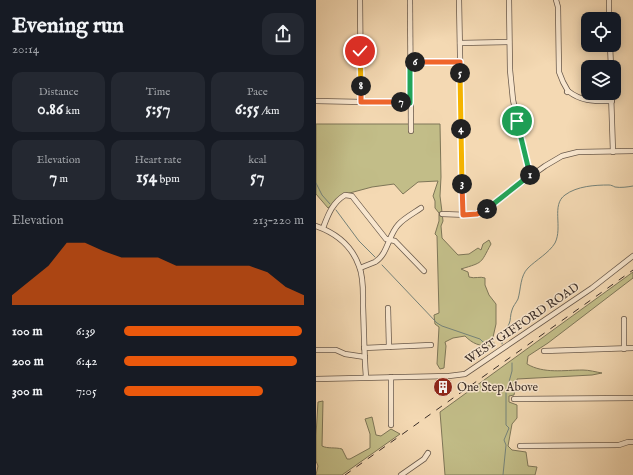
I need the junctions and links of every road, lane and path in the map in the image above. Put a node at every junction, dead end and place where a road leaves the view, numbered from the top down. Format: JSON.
{"nodes":[{"id":1,"x":360,"y":0,"type":"edge"},
{"id":2,"x":410,"y":0,"type":"edge"},
{"id":3,"x":459,"y":0,"type":"edge"},
{"id":4,"x":509,"y":0,"type":"edge"},
{"id":5,"x":556,"y":0,"type":"edge"},
{"id":6,"x":609,"y":0,"type":"edge"},
{"id":7,"x":609,"y":12,"type":"edge"},
{"id":8,"x":509,"y":42,"type":"junction"},
{"id":9,"x":460,"y":43,"type":"junction"},
{"id":10,"x":410,"y":62,"type":"junction"},
{"id":11,"x":460,"y":62,"type":"junction"},
{"id":12,"x":316,"y":101,"type":"edge"},
{"id":13,"x":612,"y":101,"type":"joint"},
{"id":14,"x":361,"y":102,"type":"junction"},
{"id":15,"x":410,"y":103,"type":"junction"},
{"id":16,"x":411,"y":131,"type":"dead end"},
{"id":17,"x":613,"y":152,"type":"junction"},
{"id":18,"x":633,"y":152,"type":"edge"},
{"id":19,"x":530,"y":176,"type":"junction"},
{"id":20,"x":421,"y":208,"type":"dead end"},
{"id":21,"x":442,"y":214,"type":"dead end"},
{"id":22,"x":463,"y":215,"type":"junction"},
{"id":23,"x":316,"y":226,"type":"edge"},
{"id":24,"x":323,"y":228,"type":"junction"},
{"id":25,"x":389,"y":239,"type":"junction"},
{"id":26,"x":633,"y":256,"type":"edge"},
{"id":27,"x":360,"y":268,"type":"junction"},
{"id":28,"x":424,"y":271,"type":"dead end"},
{"id":29,"x":388,"y":308,"type":"dead end"},
{"id":30,"x":624,"y":319,"type":"dead end"},
{"id":31,"x":431,"y":345,"type":"dead end"},
{"id":32,"x":388,"y":347,"type":"junction"},
{"id":33,"x":364,"y":348,"type":"junction"},
{"id":34,"x":633,"y":348,"type":"edge"},
{"id":35,"x":624,"y":349,"type":"junction"},
{"id":36,"x":316,"y":350,"type":"edge"},
{"id":37,"x":544,"y":351,"type":"dead end"},
{"id":38,"x":365,"y":357,"type":"junction"},
{"id":39,"x":366,"y":377,"type":"junction"},
{"id":40,"x":391,"y":377,"type":"junction"},
{"id":41,"x":316,"y":379,"type":"edge"},
{"id":42,"x":633,"y":398,"type":"edge"},
{"id":43,"x":514,"y":399,"type":"dead end"},
{"id":44,"x":391,"y":425,"type":"dead end"},
{"id":45,"x":633,"y":442,"type":"edge"},
{"id":46,"x":520,"y":446,"type":"dead end"},
{"id":47,"x":428,"y":453,"type":"dead end"},
{"id":48,"x":401,"y":475,"type":"edge"}],
"edges":[{"from":1,"to":14,"type":"street"},
{"from":2,"to":10,"type":"street"},
{"from":3,"to":9,"type":"street"},
{"from":4,"to":8,"type":"street"},
{"from":5,"to":13,"type":"street"},
{"from":6,"to":7,"type":"street"},
{"from":8,"to":9,"type":"street"},
{"from":8,"to":19,"type":"street"},
{"from":9,"to":11,"type":"street"},
{"from":10,"to":11,"type":"street"},
{"from":10,"to":15,"type":"street"},
{"from":11,"to":22,"type":"street"},
{"from":12,"to":14,"type":"street"},
{"from":13,"to":17,"type":"street"},
{"from":14,"to":15,"type":"street"},
{"from":15,"to":16,"type":"street"},
{"from":17,"to":18,"type":"street"},
{"from":17,"to":19,"type":"street"},
{"from":19,"to":22,"type":"street"},
{"from":20,"to":25,"type":"street"},
{"from":21,"to":22,"type":"street"},
{"from":23,"to":24,"type":"street"},
{"from":24,"to":25,"type":"street"},
{"from":24,"to":27,"type":"street"},
{"from":25,"to":27,"type":"street"},
{"from":25,"to":28,"type":"street"},
{"from":26,"to":40,"type":"street","name":"WEST GIFFORD ROAD"},
{"from":27,"to":33,"type":"street"},
{"from":29,"to":32,"type":"street"},
{"from":30,"to":35,"type":"street"},
{"from":31,"to":32,"type":"street"},
{"from":32,"to":33,"type":"street"},
{"from":33,"to":38,"type":"street"},
{"from":34,"to":35,"type":"street"},
{"from":35,"to":37,"type":"street"},
{"from":36,"to":38,"type":"street"},
{"from":38,"to":39,"type":"street"},
{"from":39,"to":40,"type":"street","name":"WEST GIFFORD ROAD"},
{"from":39,"to":41,"type":"street","name":"WEST GIFFORD ROAD"},
{"from":40,"to":44,"type":"street"},
{"from":42,"to":43,"type":"street"},
{"from":45,"to":46,"type":"street"},
{"from":47,"to":48,"type":"street"}]}
